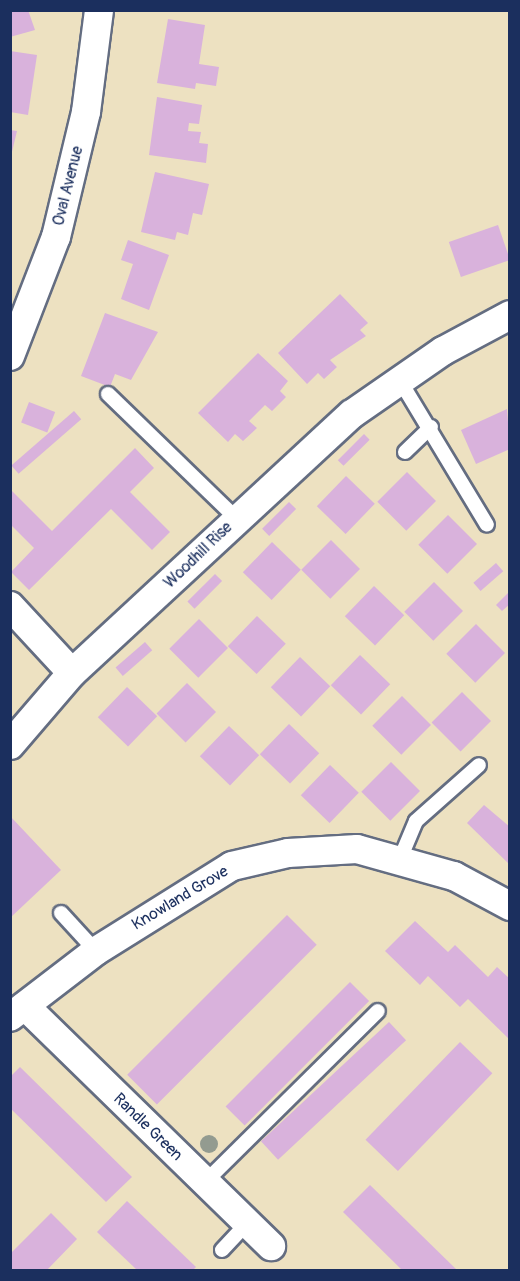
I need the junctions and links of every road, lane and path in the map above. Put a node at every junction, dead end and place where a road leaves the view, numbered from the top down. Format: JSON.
{"nodes":[{"id":1,"x":99,"y":10,"type":"edge"},
{"id":2,"x":510,"y":315,"type":"edge"},
{"id":3,"x":10,"y":356,"type":"edge"},
{"id":4,"x":399,"y":379,"type":"junction"},
{"id":5,"x":108,"y":394,"type":"dead end"},
{"id":6,"x":431,"y":428,"type":"junction"},
{"id":7,"x":405,"y":452,"type":"dead end"},
{"id":8,"x":236,"y":518,"type":"junction"},
{"id":9,"x":488,"y":525,"type":"dead end"},
{"id":10,"x":10,"y":606,"type":"edge"},
{"id":11,"x":72,"y":673,"type":"junction"},
{"id":12,"x":10,"y":745,"type":"edge"},
{"id":13,"x":480,"y":765,"type":"dead end"},
{"id":14,"x":400,"y":859,"type":"junction"},
{"id":15,"x":510,"y":906,"type":"edge"},
{"id":16,"x":61,"y":913,"type":"dead end"},
{"id":17,"x":96,"y":951,"type":"junction"},
{"id":18,"x":378,"y":1011,"type":"dead end"},
{"id":19,"x":18,"y":1012,"type":"edge"},
{"id":20,"x":205,"y":1182,"type":"junction"},
{"id":21,"x":247,"y":1223,"type":"junction"},
{"id":22,"x":271,"y":1246,"type":"dead end"},
{"id":23,"x":222,"y":1250,"type":"dead end"}],
"edges":[{"from":1,"to":3,"type":"street","name":"Oval Avenue"},
{"from":2,"to":4,"type":"street","name":"Woodhill Rise"},
{"from":4,"to":6,"type":"lane"},
{"from":4,"to":8,"type":"street","name":"Woodhill Rise"},
{"from":5,"to":8,"type":"lane"},
{"from":6,"to":7,"type":"lane"},
{"from":6,"to":9,"type":"lane"},
{"from":8,"to":11,"type":"street","name":"Woodhill Rise"},
{"from":10,"to":11,"type":"street"},
{"from":11,"to":12,"type":"street","name":"Woodhill Rise"},
{"from":13,"to":14,"type":"lane"},
{"from":14,"to":15,"type":"street","name":"Knowland Grove"},
{"from":14,"to":17,"type":"street","name":"Knowland Grove"},
{"from":16,"to":17,"type":"lane"},
{"from":17,"to":19,"type":"street","name":"Knowland Grove"},
{"from":18,"to":20,"type":"lane"},
{"from":19,"to":20,"type":"street","name":"Randle Green"},
{"from":20,"to":21,"type":"street","name":"Randle Green"},
{"from":21,"to":22,"type":"street","name":"Randle Green"},
{"from":21,"to":23,"type":"lane"}]}
